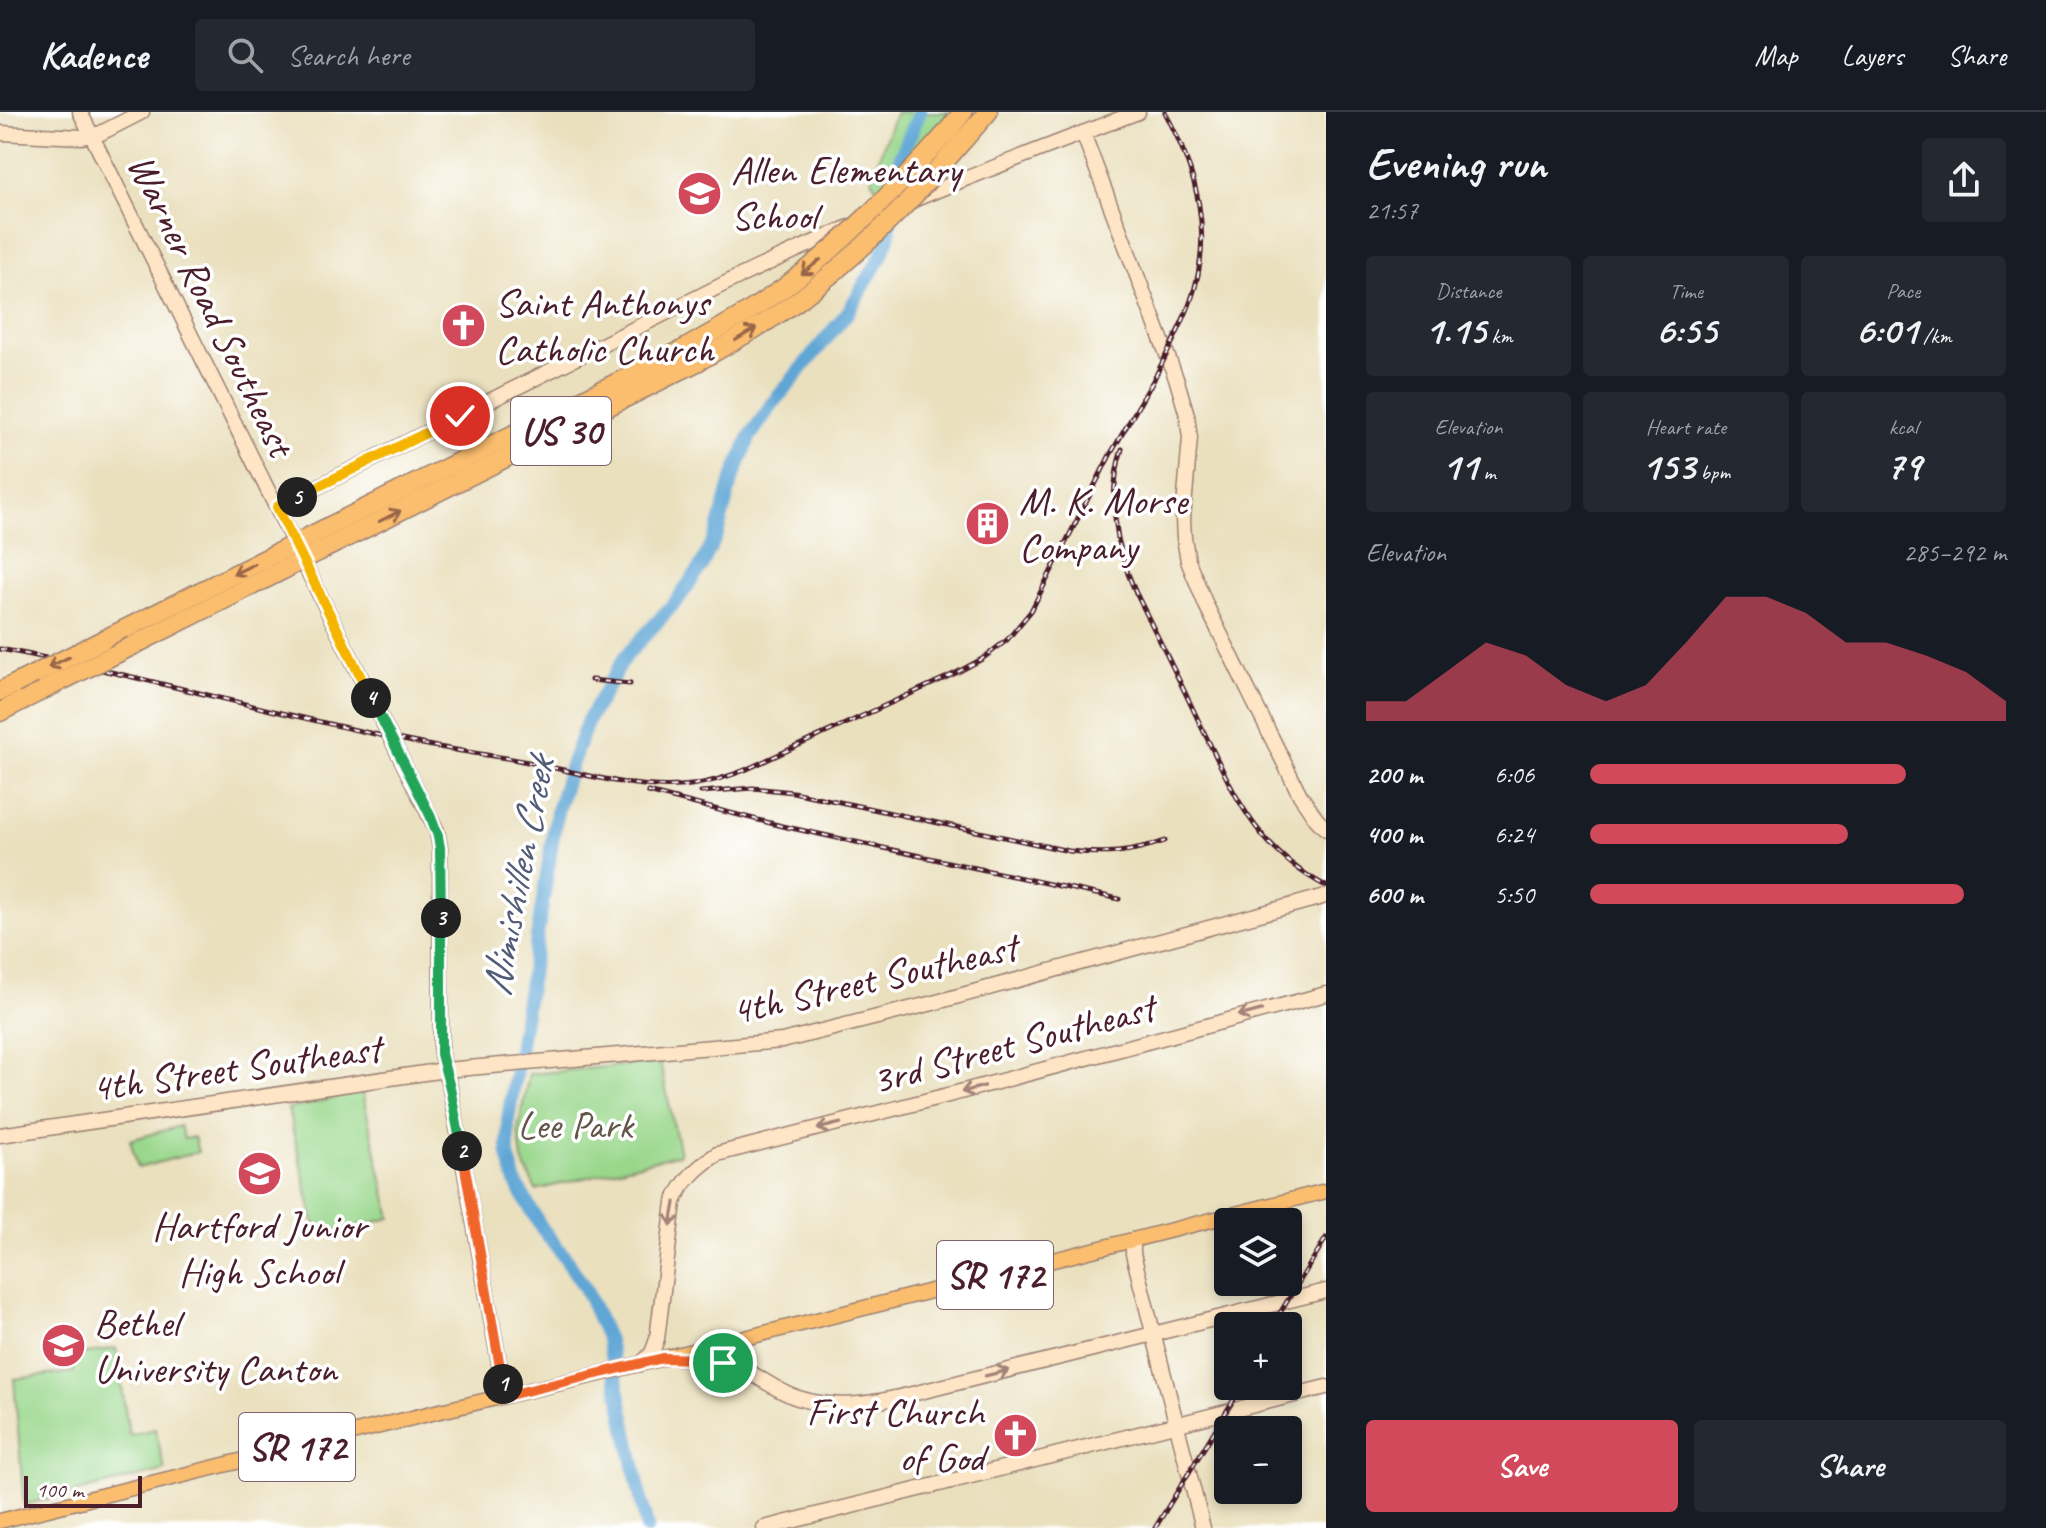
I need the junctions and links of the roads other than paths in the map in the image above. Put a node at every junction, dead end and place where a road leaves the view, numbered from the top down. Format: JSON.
{"nodes":[{"id":1,"x":80,"y":112,"type":"edge"},
{"id":2,"x":142,"y":112,"type":"edge"},
{"id":3,"x":963,"y":112,"type":"edge"},
{"id":4,"x":1138,"y":112,"type":"edge"},
{"id":5,"x":987,"y":114,"type":"edge"},
{"id":6,"x":0,"y":133,"type":"edge"},
{"id":7,"x":1083,"y":133,"type":"junction"},
{"id":8,"x":91,"y":136,"type":"junction"},
{"id":9,"x":953,"y":138,"type":"junction"},
{"id":10,"x":277,"y":507,"type":"junction"},
{"id":11,"x":165,"y":619,"type":"junction"},
{"id":12,"x":8,"y":688,"type":"edge"},
{"id":13,"x":0,"y":712,"type":"edge"},
{"id":14,"x":1326,"y":829,"type":"edge"},
{"id":15,"x":1326,"y":896,"type":"edge"},
{"id":16,"x":1326,"y":994,"type":"edge"},
{"id":17,"x":445,"y":1070,"type":"junction"},
{"id":18,"x":0,"y":1135,"type":"edge"},
{"id":19,"x":1326,"y":1191,"type":"edge"},
{"id":20,"x":1133,"y":1240,"type":"junction"},
{"id":21,"x":1326,"y":1291,"type":"edge"},
{"id":22,"x":1154,"y":1333,"type":"junction"},
{"id":23,"x":663,"y":1358,"type":"junction"},
{"id":24,"x":634,"y":1366,"type":"junction"},
{"id":25,"x":1326,"y":1387,"type":"edge"},
{"id":26,"x":505,"y":1396,"type":"junction"},
{"id":27,"x":1177,"y":1425,"type":"junction"},
{"id":28,"x":0,"y":1521,"type":"edge"},
{"id":29,"x":764,"y":1528,"type":"edge"},
{"id":30,"x":1203,"y":1528,"type":"edge"}],
"edges":[{"from":1,"to":8,"type":"street","name":"Warner Road Southeast"},
{"from":2,"to":8,"type":"street"},
{"from":3,"to":9,"type":"highway","number":"US 30"},
{"from":4,"to":7,"type":"street"},
{"from":5,"to":9,"type":"highway","number":"US 30"},
{"from":6,"to":8,"type":"street"},
{"from":7,"to":10,"type":"street","bridge":true},
{"from":7,"to":14,"type":"street"},
{"from":8,"to":10,"type":"street","name":"Warner Road Southeast"},
{"from":9,"to":11,"type":"highway","number":"US 30","bridge":true},
{"from":10,"to":17,"type":"street","name":"Warner Road Southeast"},
{"from":11,"to":12,"type":"highway","number":"US 30","one_way":true,"bridge":true},
{"from":11,"to":13,"type":"highway","number":"US 30","bridge":true},
{"from":15,"to":17,"type":"street","name":"4th Street Southeast"},
{"from":16,"to":24,"type":"street","name":"3rd Street Southeast","one_way":true},
{"from":17,"to":18,"type":"street","name":"4th Street Southeast"},
{"from":17,"to":26,"type":"street","name":"Warner Road Southeast"},
{"from":19,"to":20,"type":"main road","number":"SR 172"},
{"from":20,"to":22,"type":"street"},
{"from":20,"to":23,"type":"main road","number":"SR 172"},
{"from":21,"to":22,"type":"street"},
{"from":23,"to":22,"type":"street","one_way":true},
{"from":22,"to":27,"type":"street"},
{"from":23,"to":24,"type":"main road","number":"SR 172"},
{"from":24,"to":26,"type":"main road","number":"SR 172"},
{"from":25,"to":27,"type":"street"},
{"from":26,"to":28,"type":"main road","number":"SR 172"},
{"from":27,"to":29,"type":"street"},
{"from":27,"to":30,"type":"street"}]}
